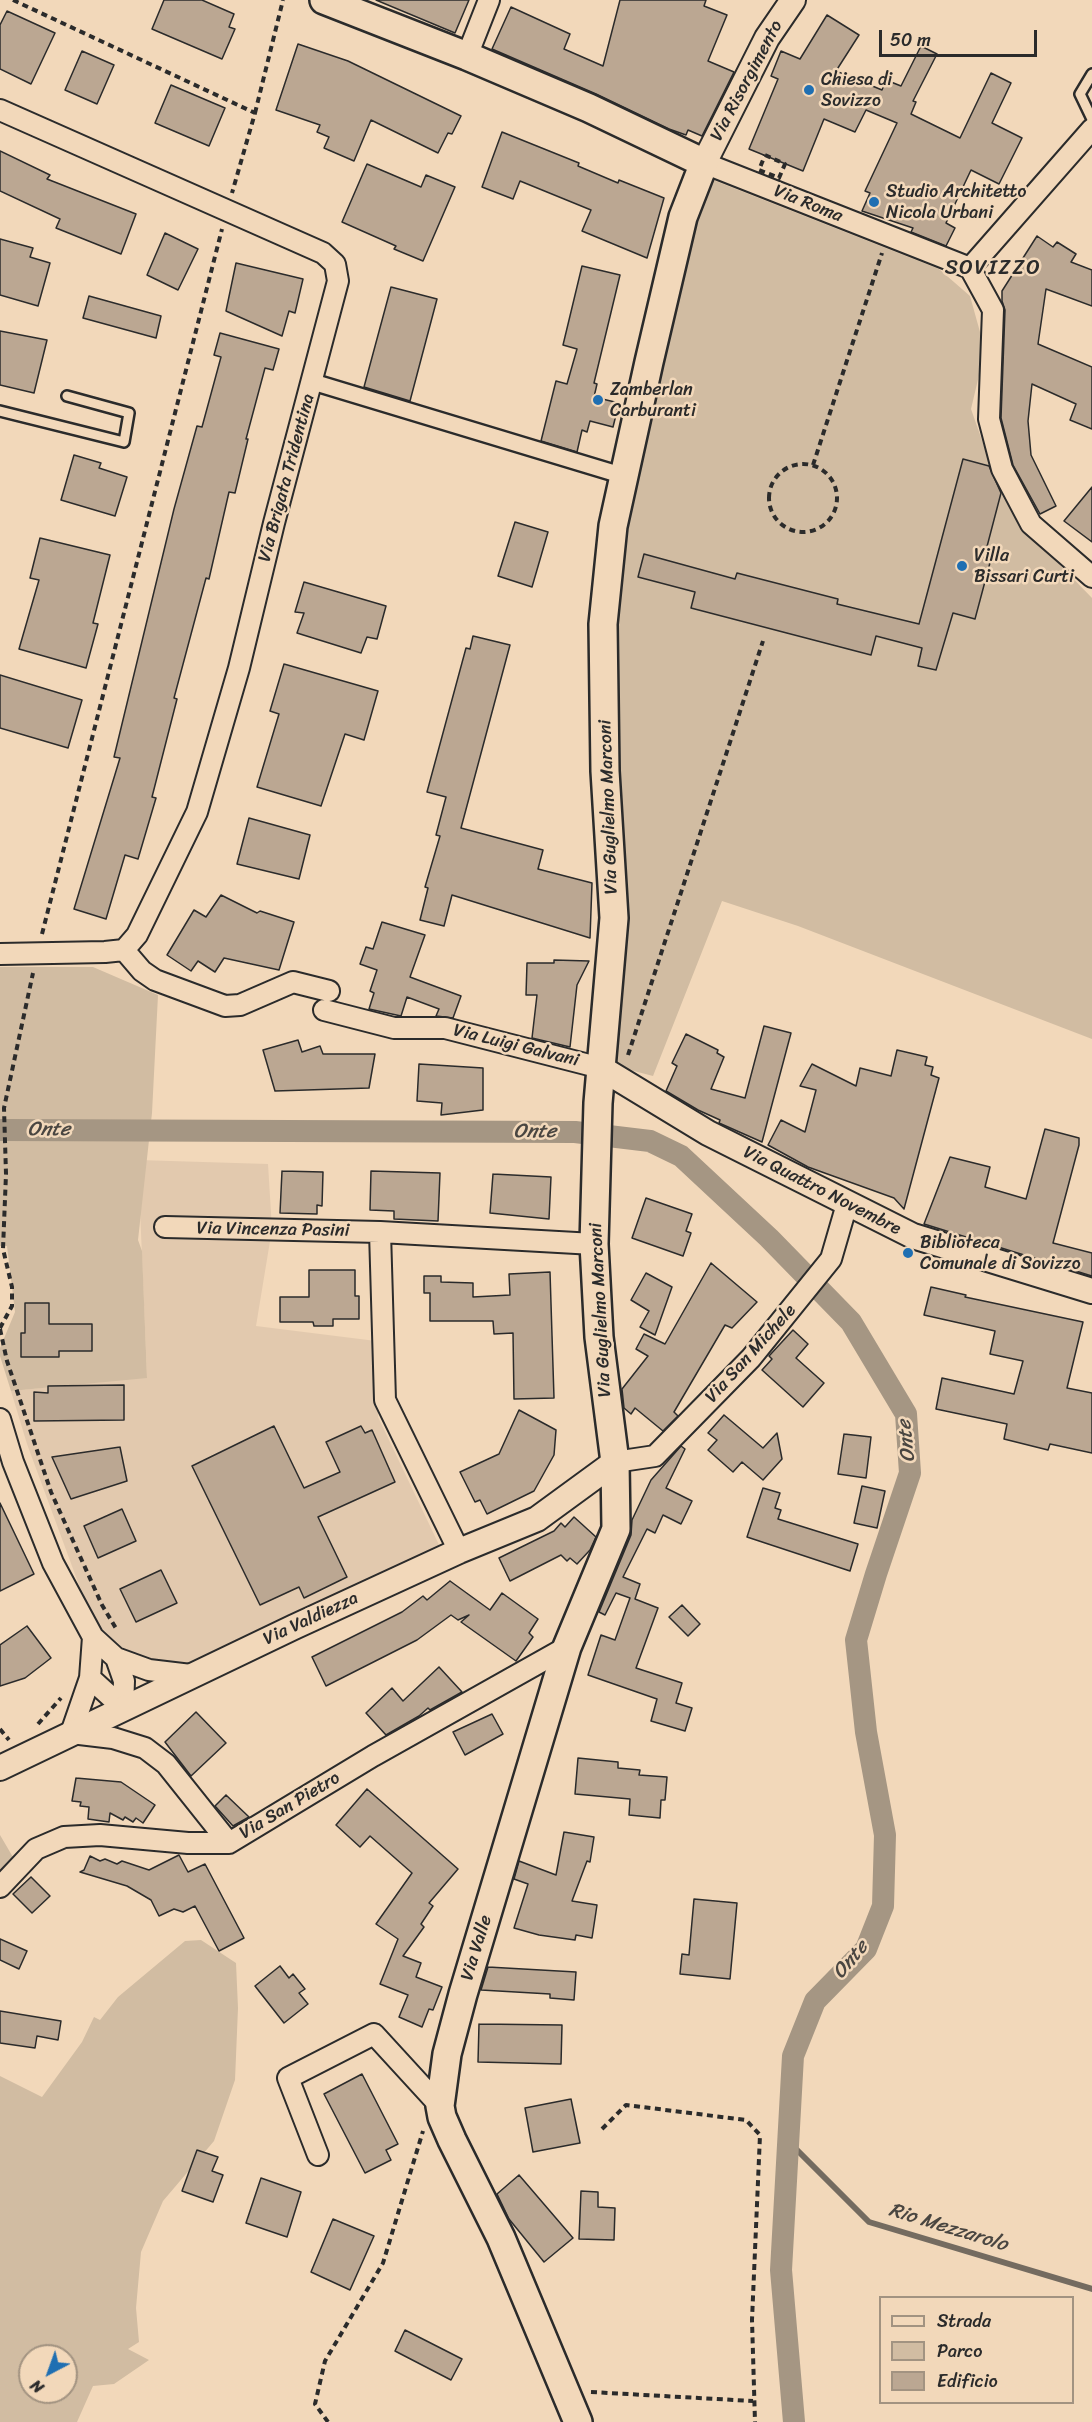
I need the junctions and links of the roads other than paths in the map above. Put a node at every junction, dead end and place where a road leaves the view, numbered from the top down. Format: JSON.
{"nodes":[{"id":1,"x":324,"y":0,"type":"edge"},
{"id":2,"x":489,"y":0,"type":"edge"},
{"id":3,"x":793,"y":0,"type":"edge"},
{"id":4,"x":467,"y":56,"type":"junction"},
{"id":5,"x":1092,"y":74,"type":"edge"},
{"id":6,"x":0,"y":110,"type":"edge"},
{"id":7,"x":1092,"y":119,"type":"edge"},
{"id":8,"x":1092,"y":129,"type":"edge"},
{"id":9,"x":704,"y":163,"type":"junction"},
{"id":10,"x":970,"y":268,"type":"junction"},
{"id":11,"x":313,"y":382,"type":"junction"},
{"id":12,"x":67,"y":396,"type":"dead end"},
{"id":13,"x":0,"y":411,"type":"edge"},
{"id":14,"x":624,"y":476,"type":"junction"},
{"id":15,"x":1092,"y":577,"type":"edge"},
{"id":16,"x":124,"y":950,"type":"junction"},
{"id":17,"x":0,"y":954,"type":"edge"},
{"id":18,"x":329,"y":991,"type":"joint"},
{"id":19,"x":324,"y":1010,"type":"joint"},
{"id":20,"x":610,"y":1073,"type":"junction"},
{"id":21,"x":846,"y":1204,"type":"junction"},
{"id":22,"x":165,"y":1227,"type":"dead end"},
{"id":23,"x":380,"y":1232,"type":"junction"},
{"id":24,"x":594,"y":1244,"type":"junction"},
{"id":25,"x":1092,"y":1291,"type":"edge"},
{"id":26,"x":0,"y":1419,"type":"edge"},
{"id":27,"x":615,"y":1462,"type":"junction"},
{"id":28,"x":459,"y":1551,"type":"junction"},
{"id":29,"x":93,"y":1637,"type":"junction"},
{"id":30,"x":567,"y":1647,"type":"junction"},
{"id":31,"x":116,"y":1658,"type":"junction"},
{"id":32,"x":191,"y":1676,"type":"junction"},
{"id":33,"x":90,"y":1678,"type":"junction"},
{"id":34,"x":123,"y":1708,"type":"junction"},
{"id":35,"x":71,"y":1733,"type":"junction"},
{"id":36,"x":0,"y":1768,"type":"edge"},
{"id":37,"x":229,"y":1843,"type":"junction"},
{"id":38,"x":0,"y":1887,"type":"edge"},
{"id":39,"x":440,"y":2106,"type":"junction"},
{"id":40,"x":318,"y":2155,"type":"dead end"},
{"id":41,"x":578,"y":2422,"type":"edge"}],
"edges":[{"from":1,"to":4,"type":"main road","name":"Via Roma"},
{"from":2,"to":4,"type":"street"},
{"from":3,"to":9,"type":"street","name":"Via Risorgimento"},
{"from":4,"to":9,"type":"main road","name":"Via Roma"},
{"from":5,"to":7,"type":"lane"},
{"from":6,"to":11,"type":"street","name":"Via Brigata Tridentina"},
{"from":8,"to":10,"type":"street"},
{"from":9,"to":10,"type":"street","name":"Via Roma"},
{"from":9,"to":14,"type":"main road","name":"Via Guglielmo Marconi"},
{"from":10,"to":15,"type":"street"},
{"from":11,"to":14,"type":"street"},
{"from":11,"to":16,"type":"street","name":"Via Brigata Tridentina"},
{"from":12,"to":13,"type":"lane"},
{"from":14,"to":20,"type":"main road","name":"Via Guglielmo Marconi"},
{"from":16,"to":17,"type":"street"},
{"from":16,"to":18,"type":"street"},
{"from":18,"to":19,"type":"street"},
{"from":19,"to":20,"type":"street","name":"Via Luigi Galvani"},
{"from":20,"to":21,"type":"street","name":"Via Quattro Novembre"},
{"from":20,"to":24,"type":"main road","name":"Via Guglielmo Marconi"},
{"from":21,"to":25,"type":"street","name":"Via Quattro Novembre"},
{"from":21,"to":27,"type":"street","name":"Via San Michele"},
{"from":22,"to":23,"type":"street","name":"Via Vincenza Pasini"},
{"from":23,"to":24,"type":"street","name":"Via Vincenza Pasini"},
{"from":23,"to":28,"type":"street"},
{"from":24,"to":27,"type":"main road","name":"Via Guglielmo Marconi"},
{"from":26,"to":29,"type":"street"},
{"from":27,"to":28,"type":"street","name":"Via Valdiezza"},
{"from":27,"to":30,"type":"main road","name":"Via Valle"},
{"from":28,"to":32,"type":"street","name":"Via Valdiezza"},
{"from":29,"to":31,"type":"street"},
{"from":29,"to":33,"type":"street"},
{"from":30,"to":37,"type":"street","name":"Via San Pietro"},
{"from":30,"to":39,"type":"main road","name":"Via Valle"},
{"from":31,"to":32,"type":"street"},
{"from":31,"to":34,"type":"street"},
{"from":32,"to":34,"type":"street","name":"Via Valdiezza"},
{"from":33,"to":34,"type":"street"},
{"from":33,"to":35,"type":"street"},
{"from":34,"to":35,"type":"street","name":"Via Valdiezza"},
{"from":35,"to":36,"type":"street","name":"Via Valdiezza"},
{"from":35,"to":37,"type":"street"},
{"from":37,"to":38,"type":"street","name":"Via San Pietro"},
{"from":39,"to":40,"type":"street"},
{"from":39,"to":41,"type":"main road","name":"Via Valle"}]}
